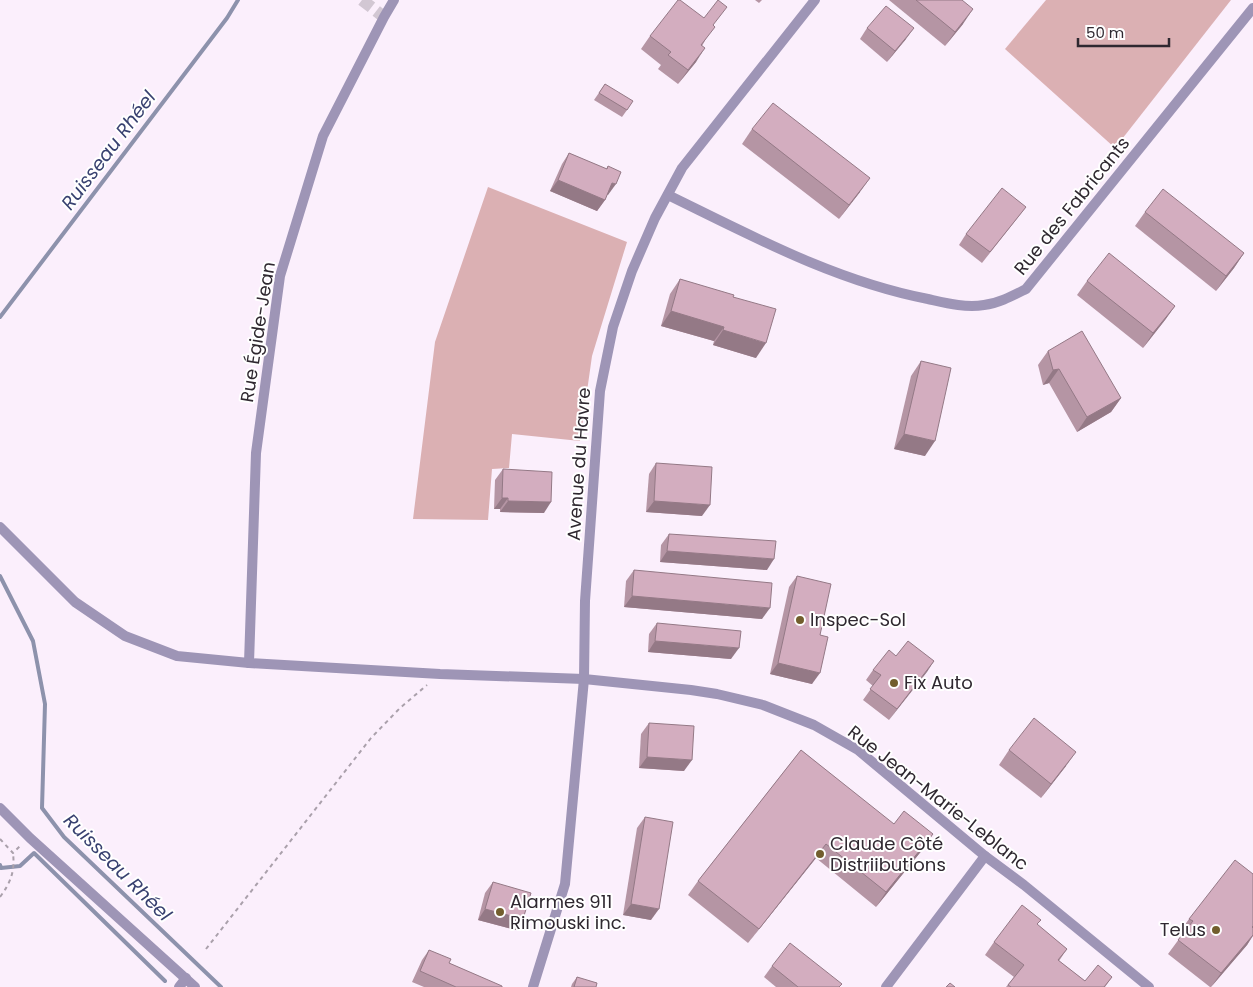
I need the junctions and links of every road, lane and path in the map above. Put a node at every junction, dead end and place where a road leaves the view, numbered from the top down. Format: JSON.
{"nodes":[{"id":1,"x":394,"y":0,"type":"edge"},
{"id":2,"x":815,"y":0,"type":"edge"},
{"id":3,"x":1253,"y":8,"type":"edge"},
{"id":4,"x":668,"y":195,"type":"junction"},
{"id":5,"x":0,"y":527,"type":"edge"},
{"id":6,"x":249,"y":662,"type":"junction"},
{"id":7,"x":440,"y":674,"type":"junction"},
{"id":8,"x":584,"y":679,"type":"junction"},
{"id":9,"x":0,"y":808,"type":"edge"},
{"id":10,"x":0,"y":838,"type":"edge"},
{"id":11,"x":30,"y":838,"type":"junction"},
{"id":12,"x":13,"y":853,"type":"junction"},
{"id":13,"x":985,"y":856,"type":"junction"},
{"id":14,"x":0,"y":897,"type":"edge"},
{"id":15,"x":206,"y":949,"type":"dead end"},
{"id":16,"x":186,"y":978,"type":"junction"},
{"id":17,"x":179,"y":987,"type":"edge"},
{"id":18,"x":195,"y":987,"type":"edge"},
{"id":19,"x":533,"y":987,"type":"edge"},
{"id":20,"x":886,"y":987,"type":"edge"},
{"id":21,"x":1149,"y":987,"type":"edge"}],
"edges":[{"from":1,"to":6,"type":"street","name":"Rue Égide-Jean"},
{"from":2,"to":4,"type":"street","name":"Avenue du Havre"},
{"from":3,"to":4,"type":"street","name":"Rue des Fabricants"},
{"from":4,"to":8,"type":"street","name":"Avenue du Havre"},
{"from":5,"to":6,"type":"street"},
{"from":6,"to":7,"type":"street","name":"Rue Jean-Marie-Leblanc"},
{"from":7,"to":8,"type":"street","name":"Rue Jean-Marie-Leblanc"},
{"from":7,"to":15,"type":"path"},
{"from":8,"to":13,"type":"street","name":"Rue Jean-Marie-Leblanc"},
{"from":8,"to":19,"type":"street","name":"Avenue du Havre"},
{"from":9,"to":11,"type":"street"},
{"from":10,"to":12,"type":"path"},
{"from":11,"to":12,"type":"path"},
{"from":11,"to":16,"type":"street"},
{"from":12,"to":14,"type":"path"},
{"from":13,"to":20,"type":"street"},
{"from":13,"to":21,"type":"street","name":"Rue Jean-Marie-Leblanc"},
{"from":16,"to":17,"type":"street"},
{"from":16,"to":18,"type":"street"}]}
